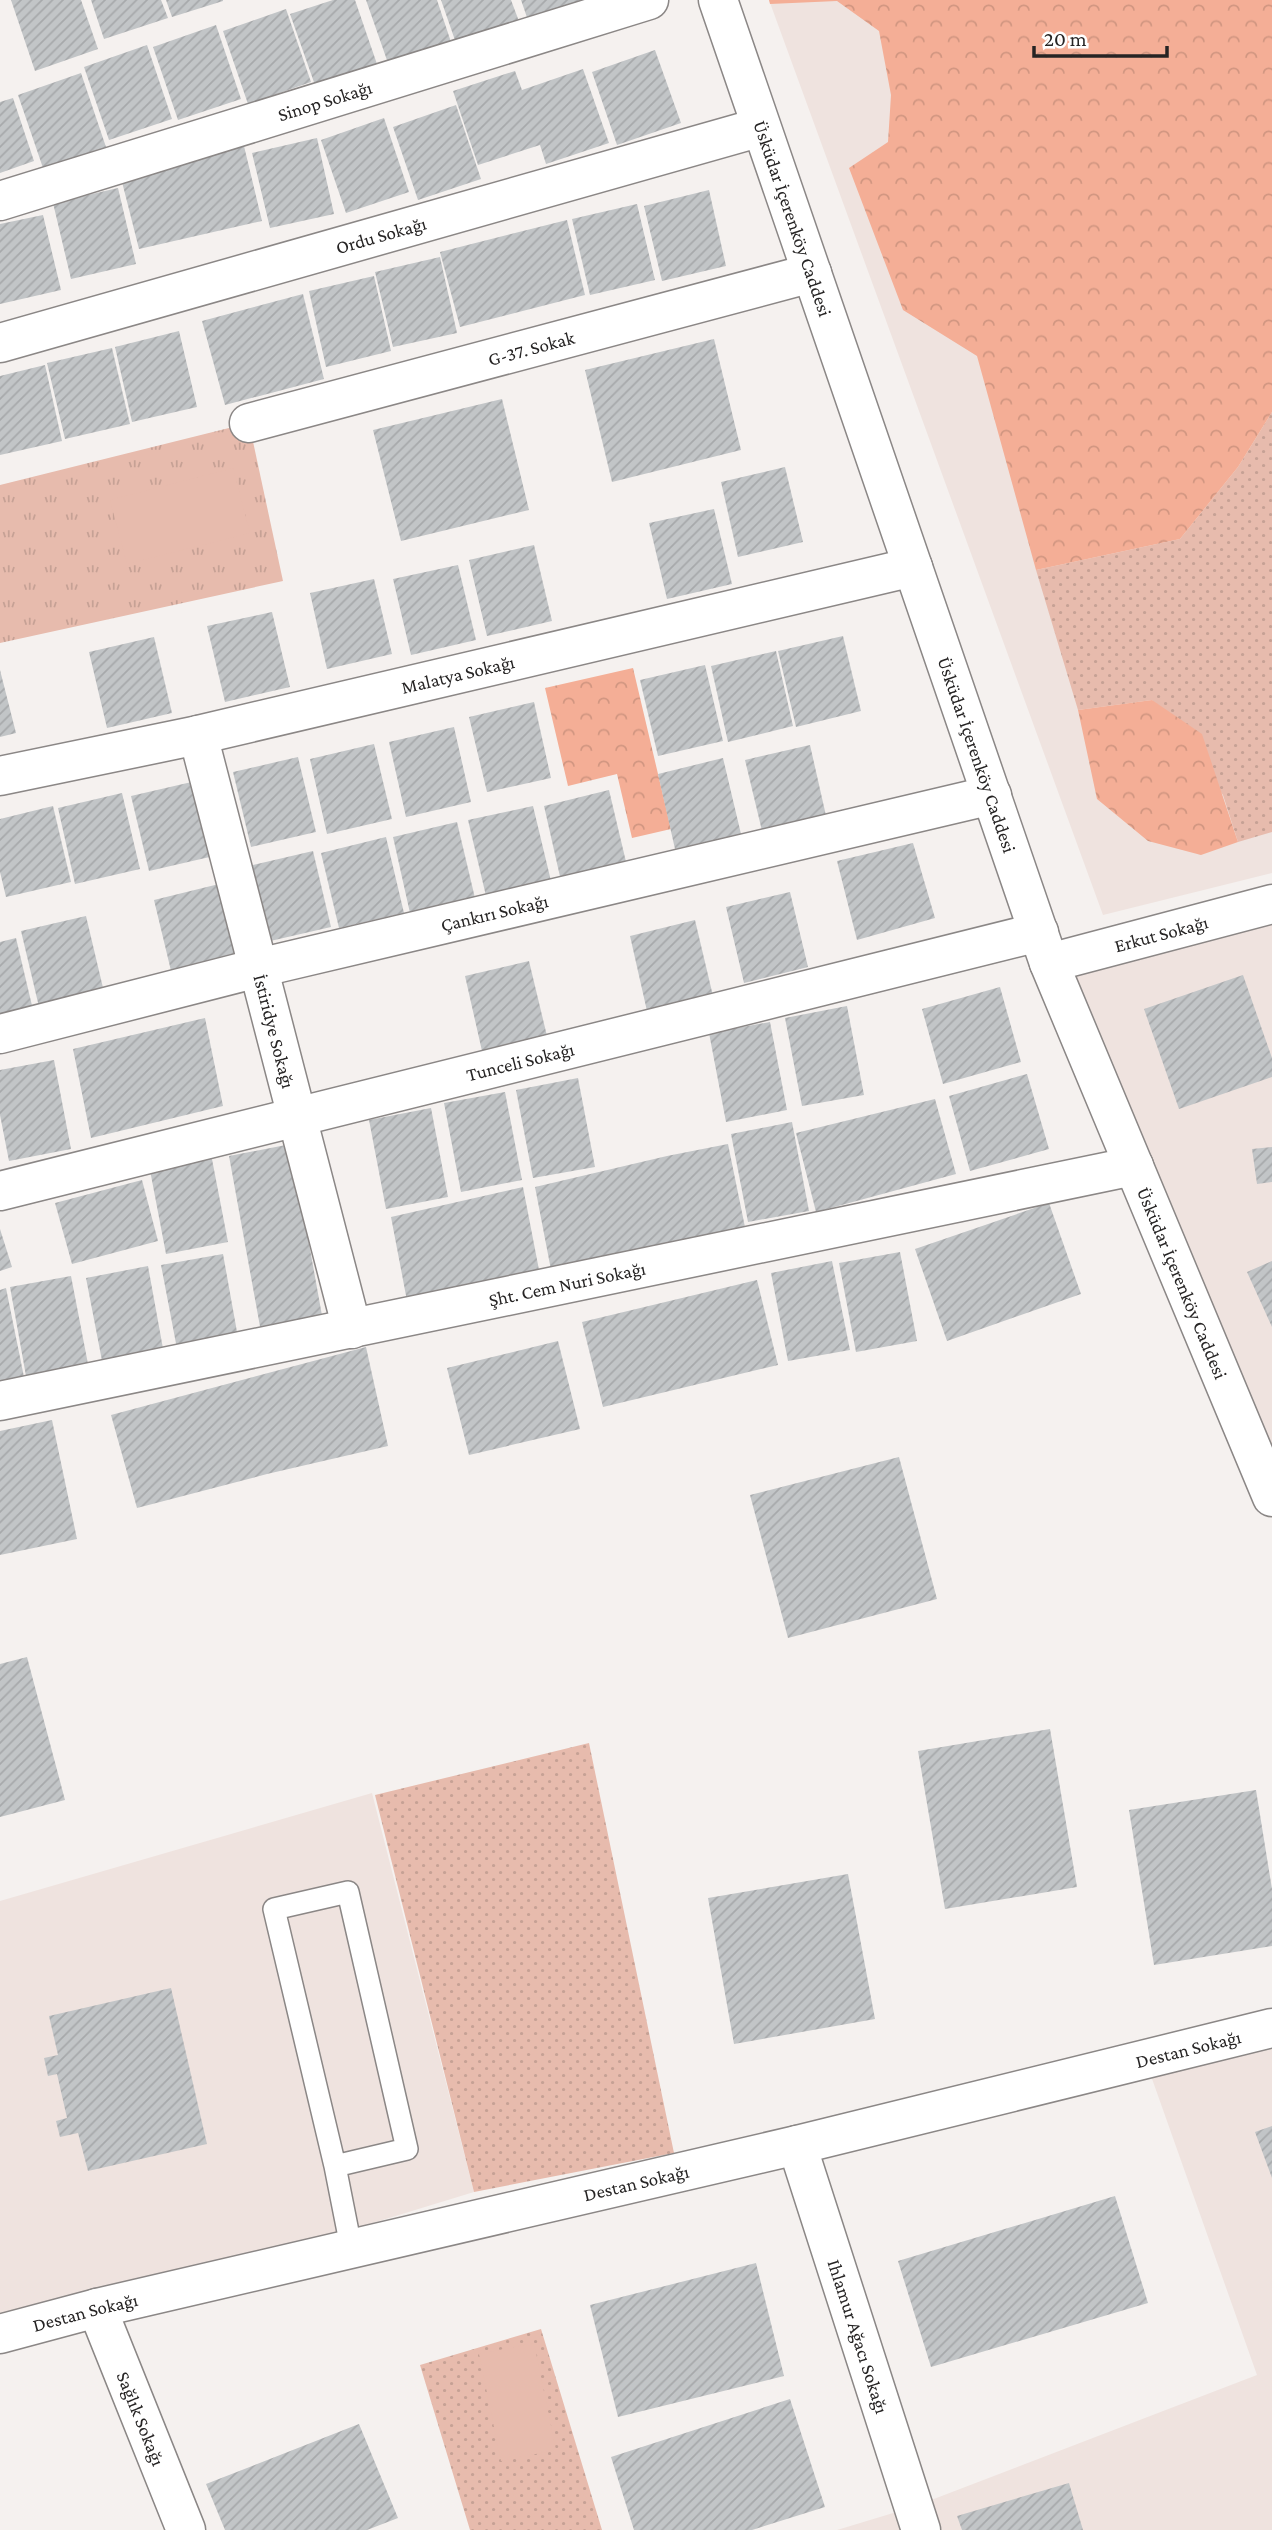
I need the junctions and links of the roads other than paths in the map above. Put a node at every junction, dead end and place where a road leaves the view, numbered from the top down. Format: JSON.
{"nodes":[{"id":1,"x":649,"y":0,"type":"edge"},
{"id":2,"x":718,"y":0,"type":"edge"},
{"id":3,"x":761,"y":127,"type":"junction"},
{"id":4,"x":0,"y":201,"type":"edge"},
{"id":5,"x":812,"y":273,"type":"junction"},
{"id":6,"x":0,"y":343,"type":"edge"},
{"id":7,"x":249,"y":423,"type":"dead end"},
{"id":8,"x":913,"y":566,"type":"junction"},
{"id":9,"x":198,"y":734,"type":"junction"},
{"id":10,"x":0,"y":776,"type":"edge"},
{"id":11,"x":992,"y":795,"type":"junction"},
{"id":12,"x":1272,"y":904,"type":"edge"},
{"id":13,"x":1044,"y":947,"type":"junction"},
{"id":14,"x":258,"y":968,"type":"junction"},
{"id":15,"x":0,"y":1034,"type":"edge"},
{"id":16,"x":297,"y":1117,"type":"junction"},
{"id":17,"x":1134,"y":1166,"type":"junction"},
{"id":18,"x":0,"y":1191,"type":"edge"},
{"id":19,"x":352,"y":1329,"type":"junction"},
{"id":20,"x":0,"y":1401,"type":"edge"},
{"id":21,"x":1272,"y":1497,"type":"edge"},
{"id":22,"x":1272,"y":2028,"type":"edge"},
{"id":23,"x":797,"y":2145,"type":"junction"},
{"id":24,"x":335,"y":2165,"type":"junction"},
{"id":25,"x":351,"y":2247,"type":"junction"},
{"id":26,"x":97,"y":2308,"type":"junction"},
{"id":27,"x":0,"y":2334,"type":"edge"},
{"id":28,"x":186,"y":2530,"type":"edge"},
{"id":29,"x":921,"y":2530,"type":"edge"}],
"edges":[{"from":1,"to":4,"type":"street","name":"Sinop Sokağı"},
{"from":2,"to":3,"type":"street","name":"Üsküdar İçerenköy Caddesi"},
{"from":3,"to":5,"type":"street","name":"Üsküdar İçerenköy Caddesi"},
{"from":3,"to":6,"type":"street","name":"Ordu Sokağı"},
{"from":5,"to":7,"type":"street","name":"G-37. Sokak"},
{"from":5,"to":8,"type":"street","name":"Üsküdar İçerenköy Caddesi"},
{"from":8,"to":9,"type":"street","name":"Malatya Sokağı"},
{"from":8,"to":11,"type":"street","name":"Üsküdar İçerenköy Caddesi"},
{"from":9,"to":10,"type":"street","name":"Malatya Sokağı"},
{"from":9,"to":14,"type":"street","name":"İstiridye Sokağı"},
{"from":11,"to":13,"type":"street","name":"Üsküdar İçerenköy Caddesi"},
{"from":11,"to":14,"type":"street","name":"Çankırı Sokağı"},
{"from":12,"to":13,"type":"street","name":"Erkut Sokağı"},
{"from":13,"to":16,"type":"street","name":"Tunceli Sokağı"},
{"from":13,"to":17,"type":"street","name":"Üsküdar İçerenköy Caddesi"},
{"from":14,"to":15,"type":"street","name":"Çankırı Sokağı"},
{"from":14,"to":16,"type":"street","name":"İstiridye Sokağı"},
{"from":16,"to":18,"type":"street","name":"Tunceli Sokağı"},
{"from":16,"to":19,"type":"street","name":"İstiridye Sokağı"},
{"from":17,"to":19,"type":"street","name":"Şht. Cem Nuri Sokağı"},
{"from":17,"to":21,"type":"street","name":"Üsküdar İçerenköy Caddesi"},
{"from":19,"to":20,"type":"street","name":"Şht. Cem Nuri Sokağı"},
{"from":22,"to":23,"type":"street","name":"Destan Sokağı"},
{"from":23,"to":25,"type":"street","name":"Destan Sokağı"},
{"from":23,"to":29,"type":"street","name":"Ihlamur Ağacı Sokağı"},
{"from":24,"to":24,"type":"lane"},
{"from":24,"to":25,"type":"lane"},
{"from":25,"to":26,"type":"street","name":"Destan Sokağı"},
{"from":26,"to":27,"type":"street","name":"Destan Sokağı"},
{"from":26,"to":28,"type":"street","name":"Sağlık Sokağı"}]}
